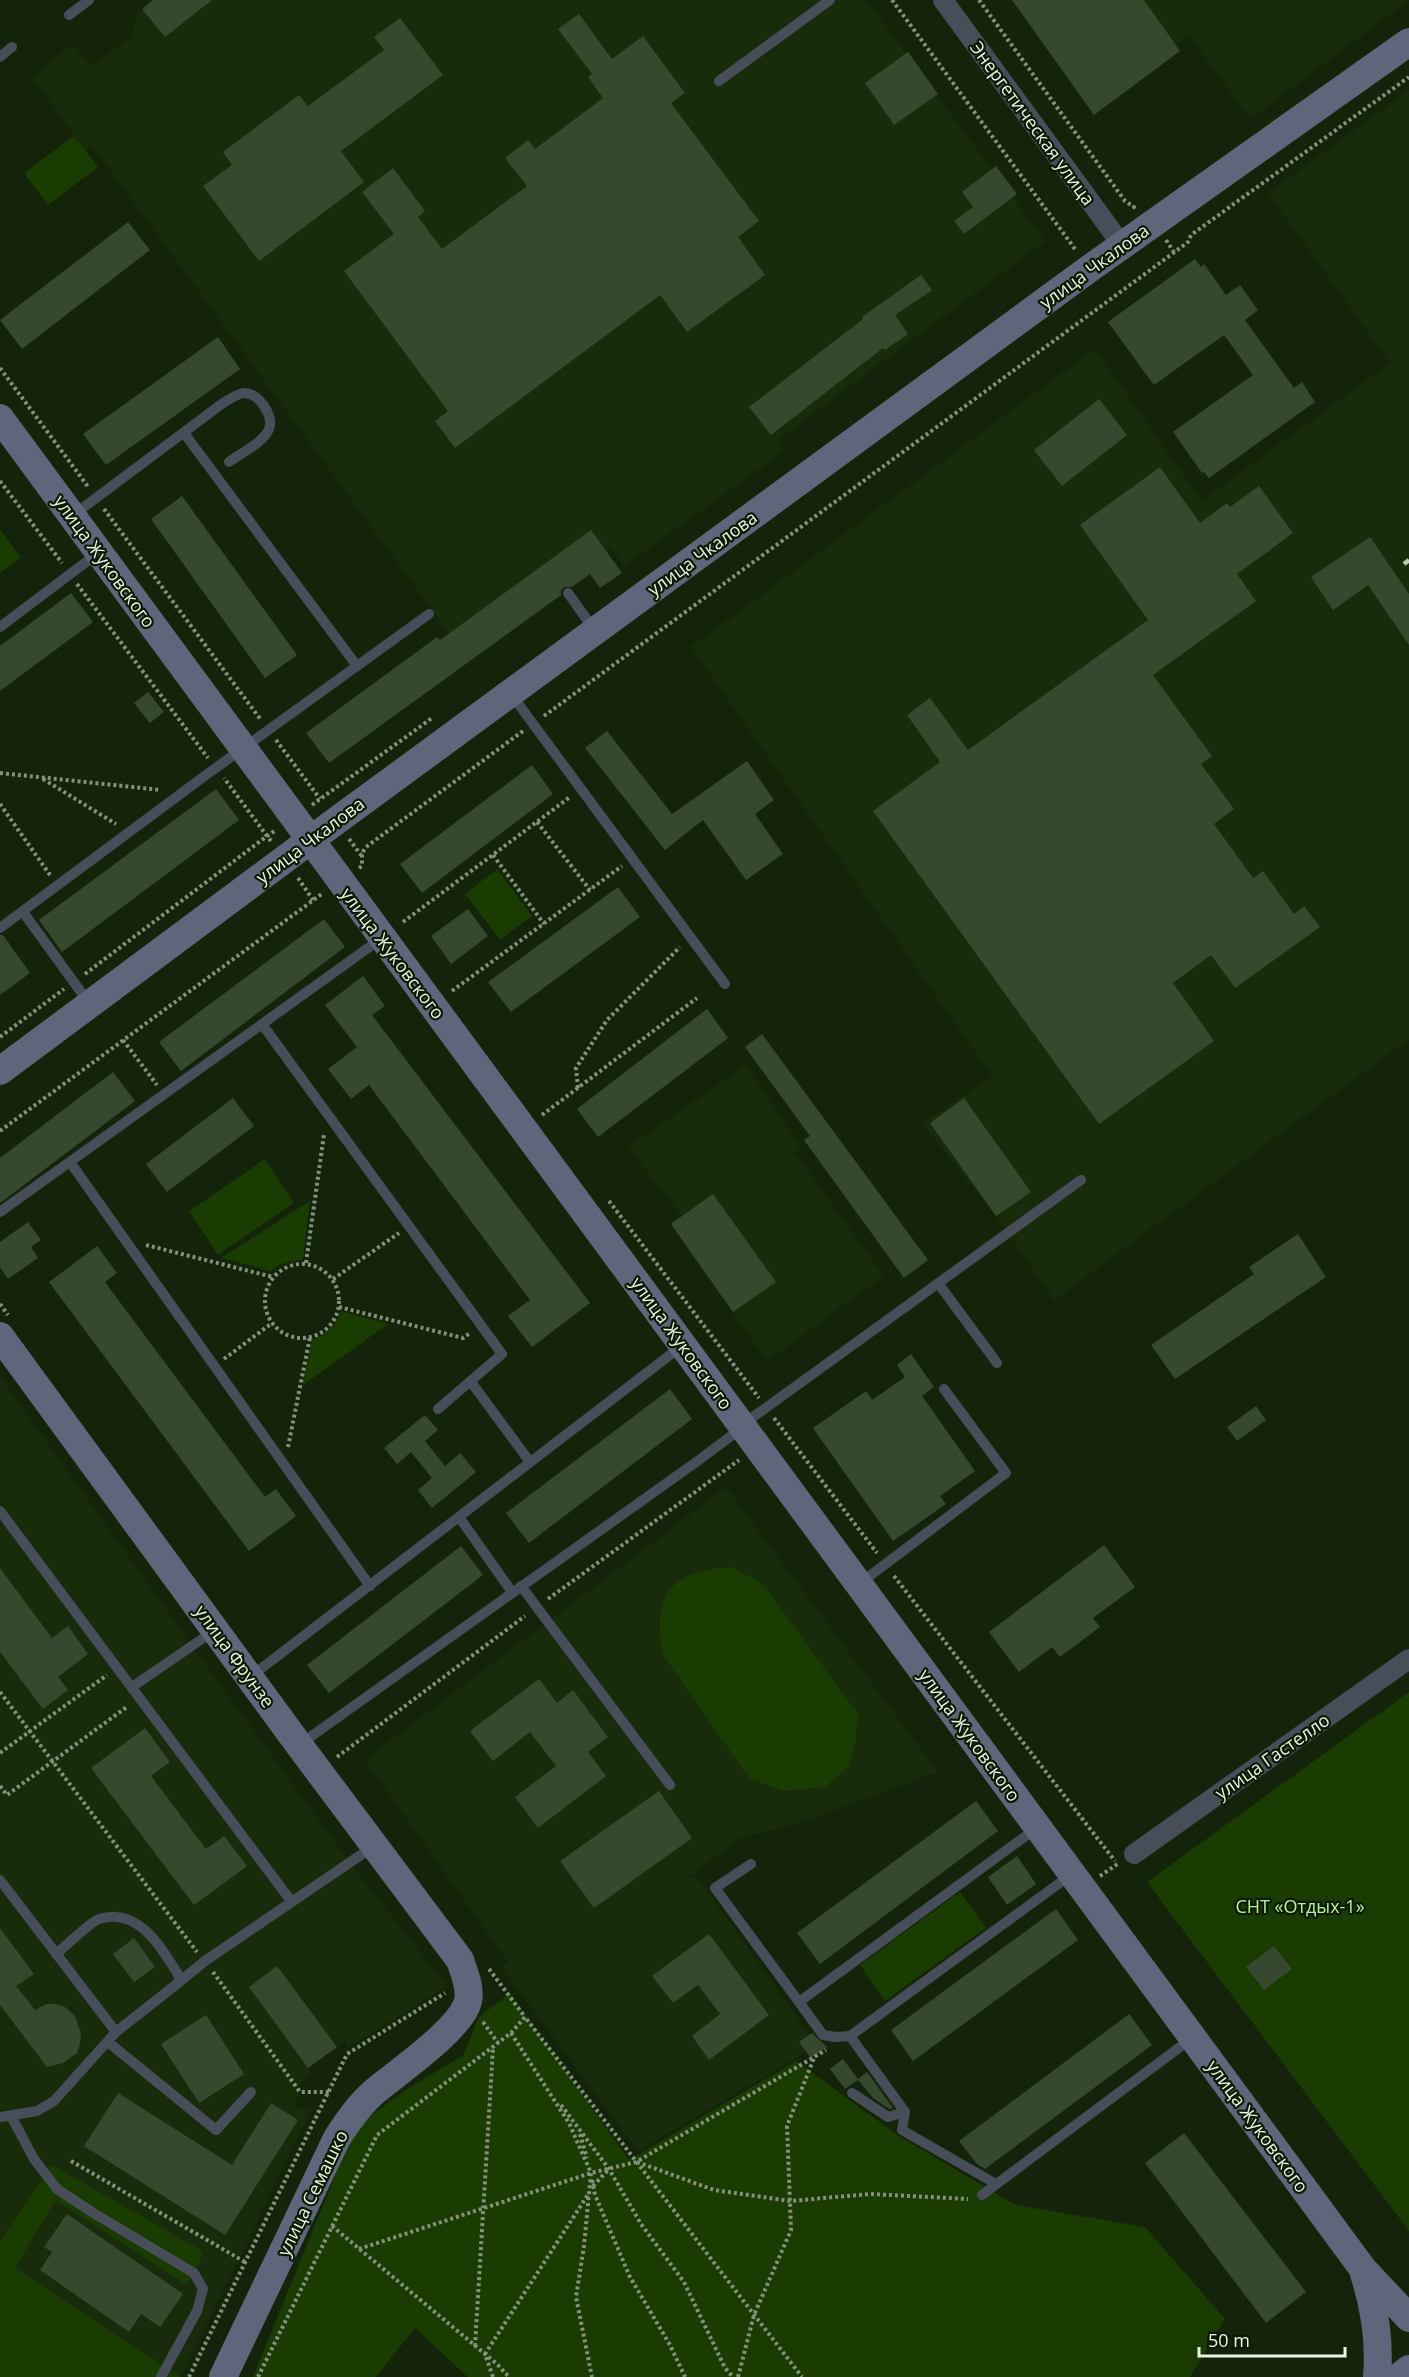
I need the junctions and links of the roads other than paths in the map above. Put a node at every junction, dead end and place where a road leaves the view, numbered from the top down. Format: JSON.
{"nodes":[{"id":1,"x":89,"y":0,"type":"edge"},
{"id":2,"x":830,"y":0,"type":"edge"},
{"id":3,"x":943,"y":0,"type":"edge"},
{"id":4,"x":69,"y":15,"type":"dead end"},
{"id":5,"x":1409,"y":42,"type":"edge"},
{"id":6,"x":12,"y":47,"type":"dead end"},
{"id":7,"x":0,"y":57,"type":"edge"},
{"id":8,"x":719,"y":81,"type":"dead end"},
{"id":9,"x":1115,"y":235,"type":"junction"},
{"id":10,"x":0,"y":418,"type":"edge"},
{"id":11,"x":184,"y":433,"type":"junction"},
{"id":12,"x":229,"y":462,"type":"dead end"},
{"id":13,"x":72,"y":516,"type":"junction"},
{"id":14,"x":99,"y":553,"type":"junction"},
{"id":15,"x":568,"y":593,"type":"dead end"},
{"id":16,"x":429,"y":614,"type":"dead end"},
{"id":17,"x":0,"y":627,"type":"edge"},
{"id":18,"x":595,"y":632,"type":"junction"},
{"id":19,"x":357,"y":666,"type":"junction"},
{"id":20,"x":510,"y":694,"type":"junction"},
{"id":21,"x":243,"y":749,"type":"junction"},
{"id":22,"x":310,"y":841,"type":"junction"},
{"id":23,"x":23,"y":912,"type":"junction"},
{"id":24,"x":0,"y":928,"type":"edge"},
{"id":25,"x":392,"y":930,"type":"junction"},
{"id":26,"x":725,"y":984,"type":"dead end"},
{"id":27,"x":82,"y":992,"type":"junction"},
{"id":28,"x":262,"y":1024,"type":"junction"},
{"id":29,"x":0,"y":1071,"type":"edge"},
{"id":30,"x":70,"y":1162,"type":"junction"},
{"id":31,"x":1081,"y":1180,"type":"dead end"},
{"id":32,"x":0,"y":1212,"type":"edge"},
{"id":33,"x":938,"y":1283,"type":"junction"},
{"id":34,"x":0,"y":1336,"type":"edge"},
{"id":35,"x":683,"y":1345,"type":"junction"},
{"id":36,"x":997,"y":1363,"type":"dead end"},
{"id":37,"x":471,"y":1382,"type":"junction"},
{"id":38,"x":944,"y":1389,"type":"dead end"},
{"id":39,"x":438,"y":1409,"type":"dead end"},
{"id":40,"x":743,"y":1426,"type":"junction"},
{"id":41,"x":530,"y":1462,"type":"junction"},
{"id":42,"x":0,"y":1511,"type":"edge"},
{"id":43,"x":459,"y":1517,"type":"junction"},
{"id":44,"x":859,"y":1584,"type":"junction"},
{"id":45,"x":370,"y":1586,"type":"junction"},
{"id":46,"x":516,"y":1589,"type":"junction"},
{"id":47,"x":216,"y":1630,"type":"junction"},
{"id":48,"x":1409,"y":1659,"type":"edge"},
{"id":49,"x":249,"y":1677,"type":"junction"},
{"id":50,"x":132,"y":1687,"type":"junction"},
{"id":51,"x":299,"y":1745,"type":"junction"},
{"id":52,"x":670,"y":1785,"type":"dead end"},
{"id":53,"x":1038,"y":1827,"type":"junction"},
{"id":54,"x":374,"y":1845,"type":"junction"},
{"id":55,"x":1126,"y":1859,"type":"road end"},
{"id":56,"x":751,"y":1864,"type":"dead end"},
{"id":57,"x":0,"y":1880,"type":"edge"},
{"id":58,"x":1077,"y":1880,"type":"junction"},
{"id":59,"x":291,"y":1901,"type":"junction"},
{"id":60,"x":56,"y":1954,"type":"junction"},
{"id":61,"x":466,"y":1978,"type":"joint"},
{"id":62,"x":172,"y":1987,"type":"junction"},
{"id":63,"x":799,"y":2002,"type":"junction"},
{"id":64,"x":116,"y":2032,"type":"junction"},
{"id":65,"x":850,"y":2036,"type":"junction"},
{"id":66,"x":1192,"y":2038,"type":"junction"},
{"id":67,"x":108,"y":2042,"type":"junction"},
{"id":68,"x":251,"y":2092,"type":"dead end"},
{"id":69,"x":852,"y":2093,"type":"dead end"},
{"id":70,"x":905,"y":2112,"type":"junction"},
{"id":71,"x":6,"y":2117,"type":"edge"},
{"id":72,"x":996,"y":2184,"type":"junction"},
{"id":73,"x":982,"y":2194,"type":"road end"},
{"id":74,"x":1363,"y":2269,"type":"junction"},
{"id":75,"x":1409,"y":2318,"type":"edge"},
{"id":76,"x":1409,"y":2369,"type":"edge"},
{"id":77,"x":161,"y":2377,"type":"edge"},
{"id":78,"x":223,"y":2377,"type":"edge"},
{"id":79,"x":1377,"y":2377,"type":"edge"},
{"id":80,"x":1399,"y":2377,"type":"edge"}],
"edges":[{"from":1,"to":4,"type":"lane"},
{"from":2,"to":8,"type":"lane"},
{"from":3,"to":9,"type":"street","name":"Энергетическая улица"},
{"from":5,"to":9,"type":"street","name":"улица Чкалова"},
{"from":6,"to":7,"type":"lane"},
{"from":9,"to":18,"type":"street","name":"улица Чкалова"},
{"from":10,"to":13,"type":"street","name":"улица Жуковского"},
{"from":11,"to":12,"type":"lane"},
{"from":11,"to":13,"type":"lane"},
{"from":11,"to":19,"type":"lane"},
{"from":13,"to":14,"type":"street","name":"улица Жуковского"},
{"from":14,"to":17,"type":"lane"},
{"from":14,"to":21,"type":"street","name":"улица Жуковского"},
{"from":15,"to":18,"type":"lane"},
{"from":16,"to":19,"type":"lane"},
{"from":18,"to":20,"type":"street","name":"улица Чкалова"},
{"from":19,"to":21,"type":"lane"},
{"from":20,"to":22,"type":"street","name":"улица Чкалова"},
{"from":20,"to":26,"type":"lane"},
{"from":21,"to":22,"type":"street","name":"улица Жуковского"},
{"from":21,"to":23,"type":"lane"},
{"from":22,"to":25,"type":"street","name":"улица Жуковского"},
{"from":22,"to":27,"type":"street","name":"улица Чкалова"},
{"from":23,"to":24,"type":"lane"},
{"from":23,"to":27,"type":"lane"},
{"from":25,"to":28,"type":"lane"},
{"from":25,"to":35,"type":"street","name":"улица Жуковского"},
{"from":27,"to":29,"type":"street","name":"улица Чкалова"},
{"from":28,"to":30,"type":"lane"},
{"from":28,"to":37,"type":"lane"},
{"from":30,"to":32,"type":"lane"},
{"from":30,"to":45,"type":"lane"},
{"from":31,"to":33,"type":"lane"},
{"from":33,"to":36,"type":"lane"},
{"from":33,"to":40,"type":"lane"},
{"from":34,"to":47,"type":"street","name":"улица Фрунзе"},
{"from":35,"to":40,"type":"street","name":"улица Жуковского"},
{"from":35,"to":41,"type":"lane"},
{"from":37,"to":39,"type":"lane"},
{"from":37,"to":41,"type":"lane"},
{"from":38,"to":44,"type":"lane"},
{"from":40,"to":44,"type":"street","name":"улица Жуковского"},
{"from":40,"to":46,"type":"lane"},
{"from":41,"to":43,"type":"lane"},
{"from":42,"to":50,"type":"lane"},
{"from":43,"to":45,"type":"lane"},
{"from":43,"to":46,"type":"lane"},
{"from":44,"to":53,"type":"street","name":"улица Жуковского"},
{"from":45,"to":49,"type":"lane"},
{"from":46,"to":51,"type":"lane"},
{"from":46,"to":52,"type":"lane"},
{"from":47,"to":49,"type":"street","name":"улица Фрунзе"},
{"from":47,"to":50,"type":"lane"},
{"from":48,"to":55,"type":"street","name":"улица Гастелло"},
{"from":49,"to":51,"type":"street","name":"улица Фрунзе"},
{"from":50,"to":59,"type":"lane"},
{"from":51,"to":54,"type":"street","name":"улица Фрунзе"},
{"from":53,"to":58,"type":"street","name":"улица Жуковского"},
{"from":53,"to":63,"type":"lane"},
{"from":54,"to":59,"type":"lane"},
{"from":54,"to":61,"type":"street","name":"улица Фрунзе"},
{"from":56,"to":63,"type":"lane"},
{"from":57,"to":60,"type":"lane"},
{"from":58,"to":65,"type":"lane"},
{"from":58,"to":66,"type":"street","name":"улица Жуковского"},
{"from":59,"to":62,"type":"lane"},
{"from":60,"to":62,"type":"lane"},
{"from":60,"to":64,"type":"lane"},
{"from":61,"to":78,"type":"street","name":"улица Семашко"},
{"from":62,"to":64,"type":"lane"},
{"from":63,"to":65,"type":"lane"},
{"from":64,"to":67,"type":"lane"},
{"from":65,"to":70,"type":"lane"},
{"from":66,"to":72,"type":"lane"},
{"from":66,"to":74,"type":"street","name":"улица Жуковского"},
{"from":67,"to":68,"type":"lane"},
{"from":67,"to":71,"type":"lane"},
{"from":69,"to":70,"type":"lane"},
{"from":70,"to":72,"type":"lane"},
{"from":71,"to":77,"type":"lane"},
{"from":72,"to":73,"type":"lane"},
{"from":74,"to":75,"type":"street"},
{"from":74,"to":79,"type":"street"},
{"from":76,"to":80,"type":"street"}]}
